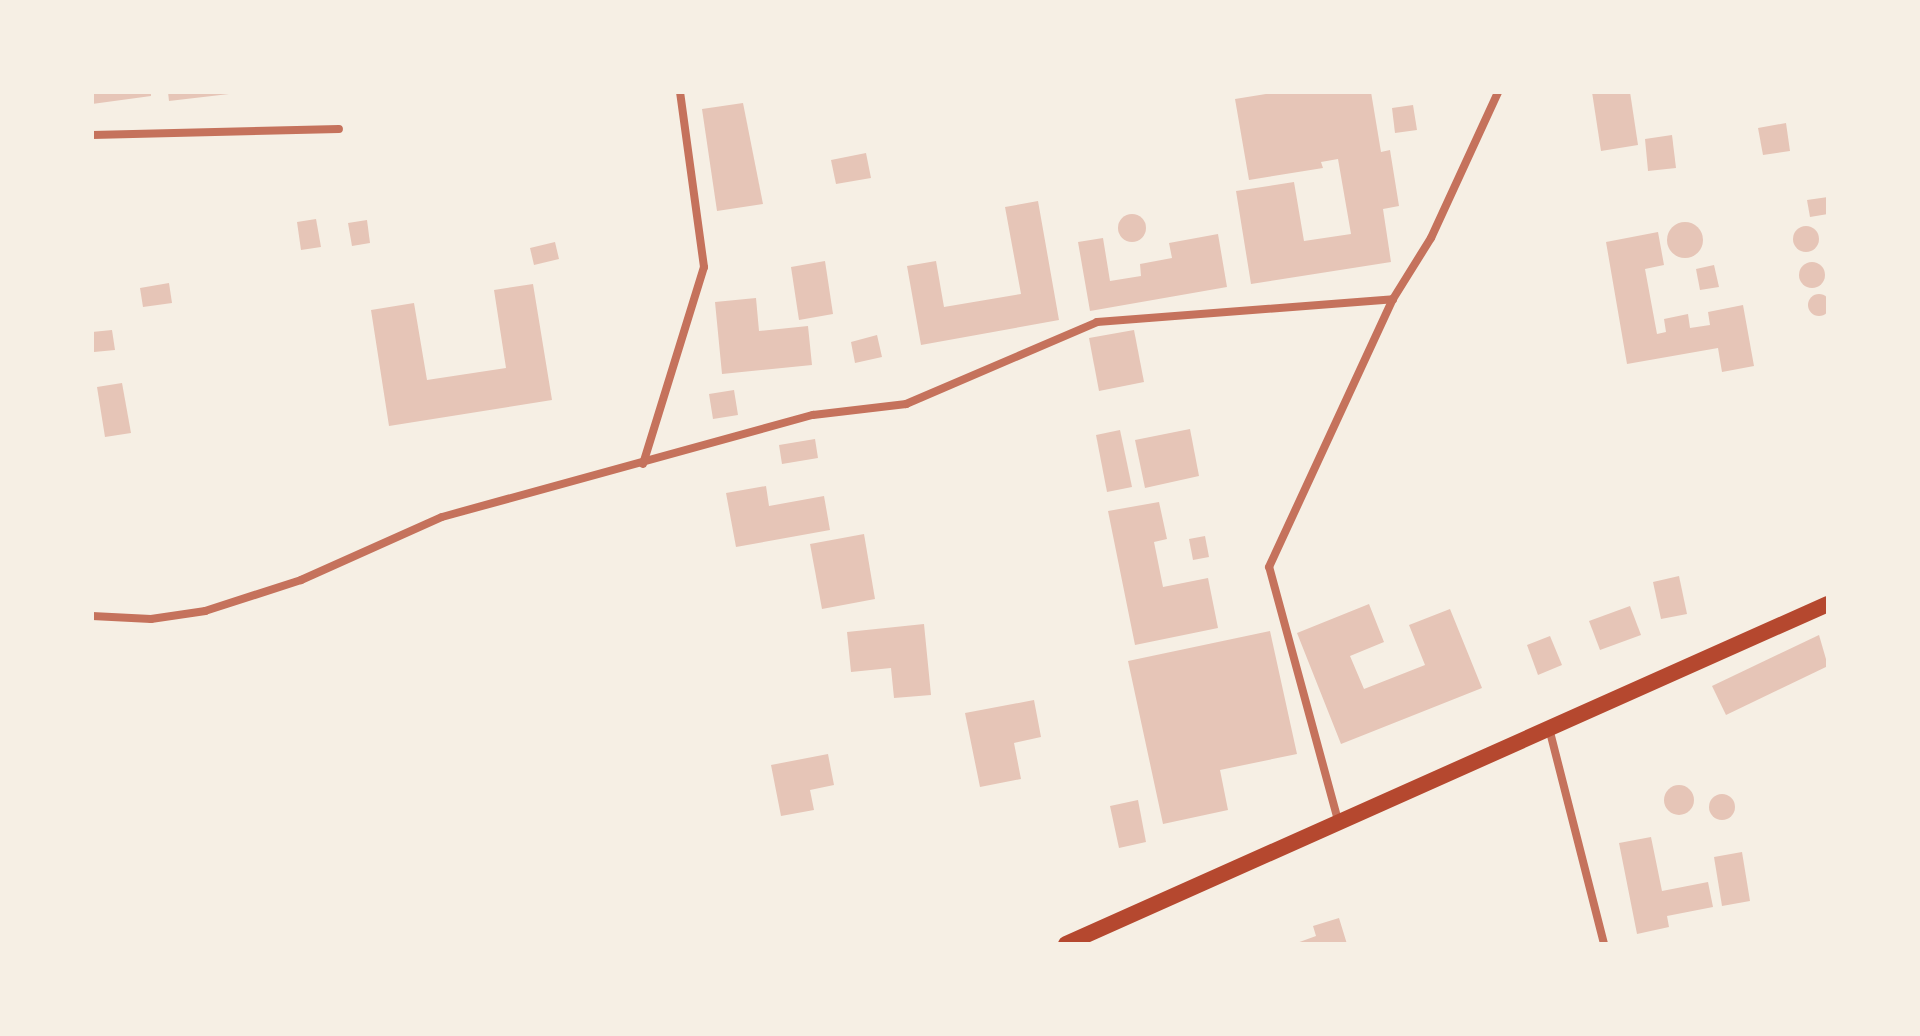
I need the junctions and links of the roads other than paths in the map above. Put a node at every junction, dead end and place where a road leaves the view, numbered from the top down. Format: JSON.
{"nodes":[{"id":1,"x":680,"y":92,"type":"edge"},
{"id":2,"x":1498,"y":92,"type":"edge"},
{"id":3,"x":339,"y":129,"type":"dead end"},
{"id":4,"x":92,"y":135,"type":"edge"},
{"id":5,"x":1393,"y":299,"type":"junction"},
{"id":6,"x":643,"y":464,"type":"junction"},
{"id":7,"x":1828,"y":604,"type":"edge"},
{"id":8,"x":92,"y":616,"type":"edge"},
{"id":9,"x":1548,"y":727,"type":"junction"},
{"id":10,"x":1340,"y":825,"type":"junction"},
{"id":11,"x":1066,"y":944,"type":"edge"},
{"id":12,"x":1604,"y":944,"type":"edge"}],
"edges":[{"from":1,"to":6,"type":"street"},
{"from":2,"to":5,"type":"street"},
{"from":3,"to":4,"type":"street"},
{"from":5,"to":6,"type":"street"},
{"from":5,"to":10,"type":"street"},
{"from":6,"to":8,"type":"street"},
{"from":7,"to":9,"type":"main road"},
{"from":9,"to":10,"type":"main road"},
{"from":9,"to":12,"type":"street"},
{"from":10,"to":11,"type":"main road"}]}
